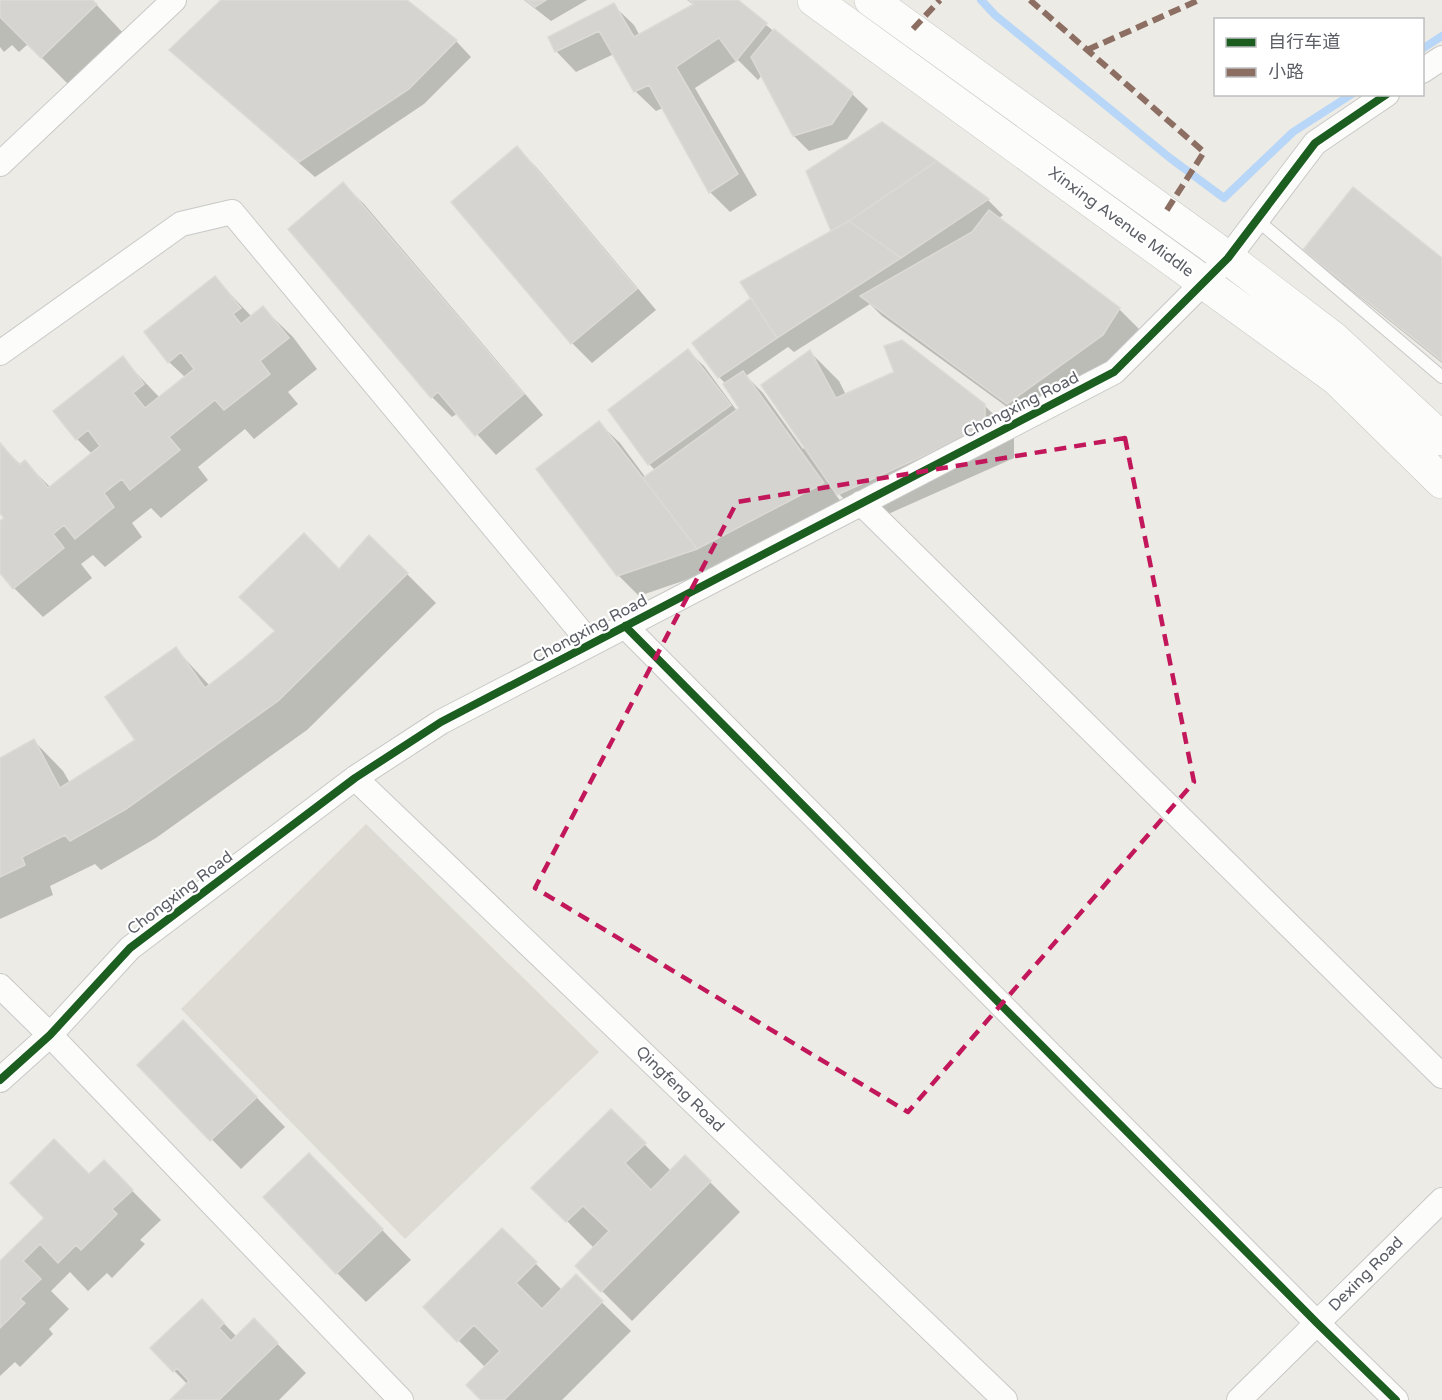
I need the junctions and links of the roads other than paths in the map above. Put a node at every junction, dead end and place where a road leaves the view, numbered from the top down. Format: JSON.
{"nodes":[{"id":1,"x":174,"y":0,"type":"edge"},
{"id":2,"x":814,"y":0,"type":"edge"},
{"id":3,"x":871,"y":0,"type":"edge"},
{"id":4,"x":887,"y":0,"type":"edge"},
{"id":5,"x":913,"y":29,"type":"junction"},
{"id":6,"x":1442,"y":58,"type":"edge"},
{"id":7,"x":1424,"y":70,"type":"edge"},
{"id":8,"x":1384,"y":96,"type":"edge"},
{"id":9,"x":0,"y":164,"type":"edge"},
{"id":10,"x":1256,"y":219,"type":"junction"},
{"id":11,"x":1228,"y":258,"type":"junction"},
{"id":12,"x":1204,"y":282,"type":"junction"},
{"id":13,"x":0,"y":353,"type":"edge"},
{"id":14,"x":1442,"y":377,"type":"edge"},
{"id":15,"x":1442,"y":439,"type":"edge"},
{"id":16,"x":1442,"y":482,"type":"edge"},
{"id":17,"x":861,"y":503,"type":"junction"},
{"id":18,"x":625,"y":626,"type":"junction"},
{"id":19,"x":591,"y":644,"type":"junction"},
{"id":20,"x":355,"y":778,"type":"junction"},
{"id":21,"x":0,"y":986,"type":"edge"},
{"id":22,"x":50,"y":1035,"type":"junction"},
{"id":23,"x":1442,"y":1076,"type":"edge"},
{"id":24,"x":0,"y":1080,"type":"edge"},
{"id":25,"x":1442,"y":1200,"type":"edge"},
{"id":26,"x":1317,"y":1323,"type":"junction"},
{"id":27,"x":400,"y":1400,"type":"edge"},
{"id":28,"x":1005,"y":1400,"type":"edge"},
{"id":29,"x":1239,"y":1400,"type":"edge"},
{"id":30,"x":1396,"y":1400,"type":"edge"}],
"edges":[{"from":1,"to":9,"type":"street"},
{"from":2,"to":12,"type":"main road","name":"Xinxing Avenue Middle"},
{"from":3,"to":5,"type":"main road","name":"Xinxing Avenue Middle"},
{"from":4,"to":5,"type":"street"},
{"from":5,"to":11,"type":"main road","name":"Xinxing Avenue Middle"},
{"from":6,"to":7,"type":"street"},
{"from":8,"to":10,"type":"street","name":"Chongxing Road"},
{"from":10,"to":11,"type":"street","name":"Chongxing Road"},
{"from":10,"to":14,"type":"lane"},
{"from":11,"to":12,"type":"street","name":"Chongxing Road"},
{"from":11,"to":15,"type":"main road","name":"Xinxing Avenue Middle"},
{"from":12,"to":16,"type":"main road","name":"Xinxing Avenue Middle"},
{"from":12,"to":17,"type":"street","name":"Chongxing Road"},
{"from":13,"to":19,"type":"street"},
{"from":17,"to":18,"type":"street","name":"Chongxing Road"},
{"from":17,"to":23,"type":"street"},
{"from":18,"to":19,"type":"street","name":"Chongxing Road"},
{"from":18,"to":26,"type":"street"},
{"from":19,"to":20,"type":"street","name":"Chongxing Road"},
{"from":20,"to":22,"type":"street","name":"Chongxing Road"},
{"from":20,"to":28,"type":"street","name":"Qingfeng Road"},
{"from":21,"to":22,"type":"street"},
{"from":22,"to":24,"type":"street","name":"Chongxing Road"},
{"from":22,"to":27,"type":"street"},
{"from":25,"to":26,"type":"street","name":"Dexing Road"},
{"from":26,"to":29,"type":"street","name":"Dexing Road"},
{"from":26,"to":30,"type":"street"}]}
